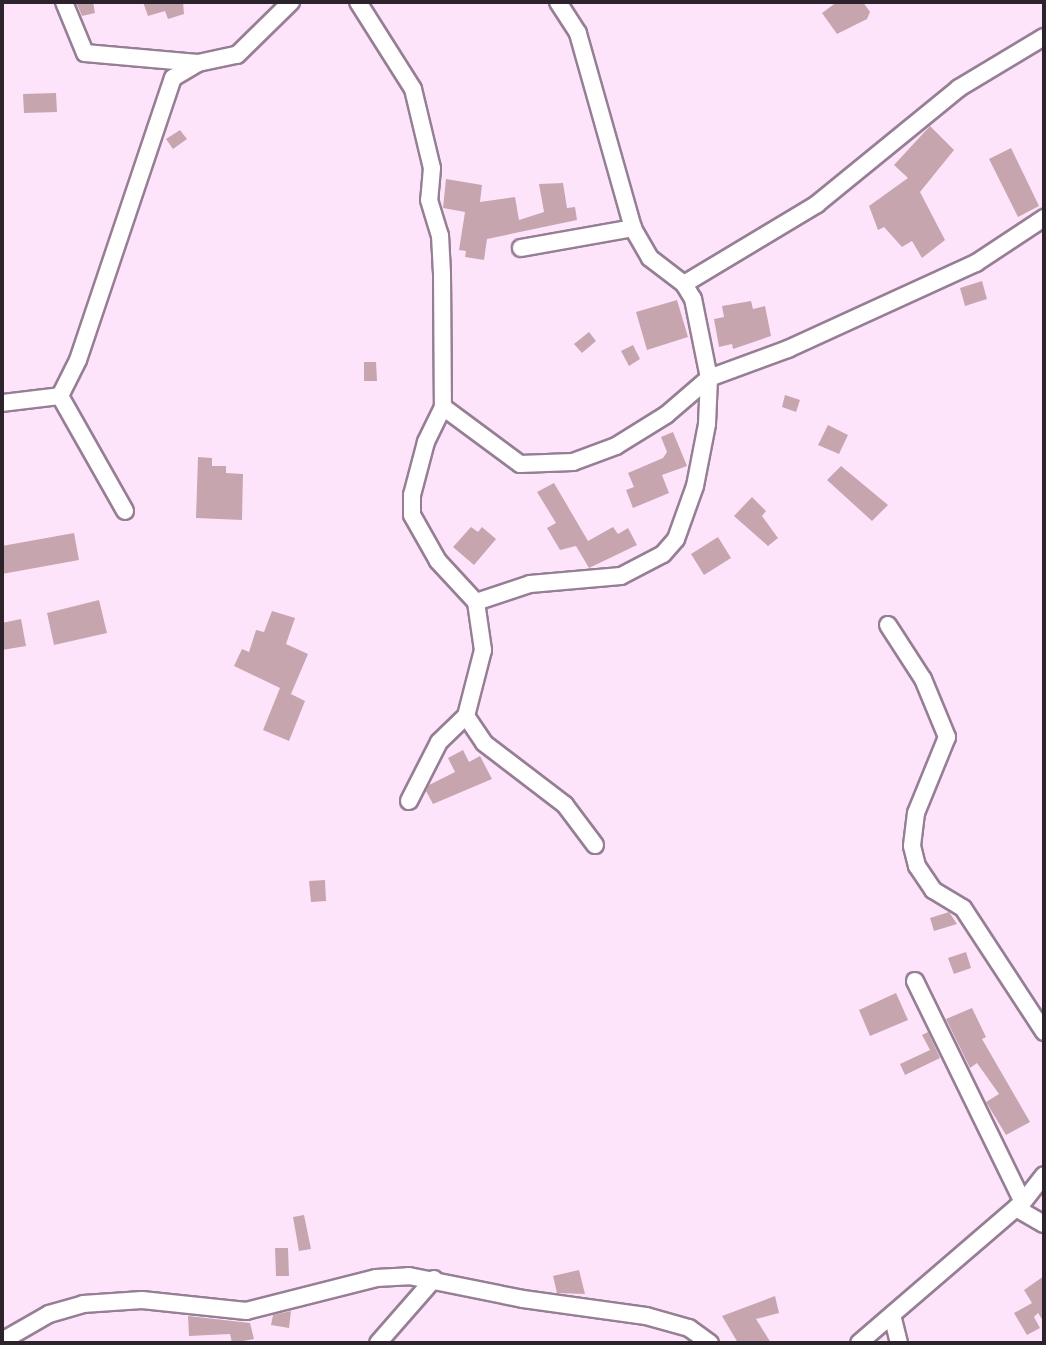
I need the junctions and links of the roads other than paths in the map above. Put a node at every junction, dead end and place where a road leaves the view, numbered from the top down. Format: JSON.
{"nodes":[{"id":1,"x":64,"y":2,"type":"edge"},
{"id":2,"x":291,"y":2,"type":"edge"},
{"id":3,"x":358,"y":2,"type":"edge"},
{"id":4,"x":558,"y":2,"type":"edge"},
{"id":5,"x":1044,"y":37,"type":"edge"},
{"id":6,"x":198,"y":63,"type":"junction"},
{"id":7,"x":1044,"y":218,"type":"edge"},
{"id":8,"x":633,"y":228,"type":"junction"},
{"id":9,"x":521,"y":248,"type":"dead end"},
{"id":10,"x":684,"y":284,"type":"junction"},
{"id":11,"x":709,"y":378,"type":"junction"},
{"id":12,"x":60,"y":396,"type":"junction"},
{"id":13,"x":2,"y":403,"type":"edge"},
{"id":14,"x":443,"y":407,"type":"junction"},
{"id":15,"x":125,"y":511,"type":"dead end"},
{"id":16,"x":476,"y":602,"type":"junction"},
{"id":17,"x":888,"y":625,"type":"dead end"},
{"id":18,"x":466,"y":716,"type":"junction"},
{"id":19,"x":409,"y":801,"type":"dead end"},
{"id":20,"x":595,"y":845,"type":"dead end"},
{"id":21,"x":915,"y":981,"type":"dead end"},
{"id":22,"x":1044,"y":1032,"type":"edge"},
{"id":23,"x":1044,"y":1175,"type":"edge"},
{"id":24,"x":1019,"y":1205,"type":"junction"},
{"id":25,"x":1044,"y":1224,"type":"edge"},
{"id":26,"x":434,"y":1279,"type":"junction"},
{"id":27,"x":893,"y":1319,"type":"junction"},
{"id":28,"x":2,"y":1341,"type":"edge"},
{"id":29,"x":378,"y":1343,"type":"edge"},
{"id":30,"x":710,"y":1343,"type":"edge"},
{"id":31,"x":859,"y":1343,"type":"edge"},
{"id":32,"x":899,"y":1343,"type":"edge"}],
"edges":[{"from":1,"to":6,"type":"street"},
{"from":2,"to":6,"type":"street"},
{"from":3,"to":14,"type":"street"},
{"from":4,"to":8,"type":"street"},
{"from":5,"to":10,"type":"street"},
{"from":6,"to":12,"type":"street"},
{"from":7,"to":11,"type":"street"},
{"from":8,"to":9,"type":"street"},
{"from":8,"to":10,"type":"street"},
{"from":10,"to":11,"type":"street"},
{"from":11,"to":14,"type":"street"},
{"from":11,"to":16,"type":"street"},
{"from":12,"to":13,"type":"street"},
{"from":12,"to":15,"type":"street"},
{"from":14,"to":16,"type":"street"},
{"from":16,"to":18,"type":"street"},
{"from":17,"to":22,"type":"street"},
{"from":18,"to":19,"type":"street"},
{"from":18,"to":20,"type":"street"},
{"from":21,"to":24,"type":"street"},
{"from":23,"to":24,"type":"street"},
{"from":24,"to":25,"type":"street"},
{"from":24,"to":27,"type":"street"},
{"from":26,"to":28,"type":"street"},
{"from":26,"to":29,"type":"street"},
{"from":26,"to":30,"type":"street"},
{"from":27,"to":31,"type":"street"},
{"from":27,"to":32,"type":"street"}]}
